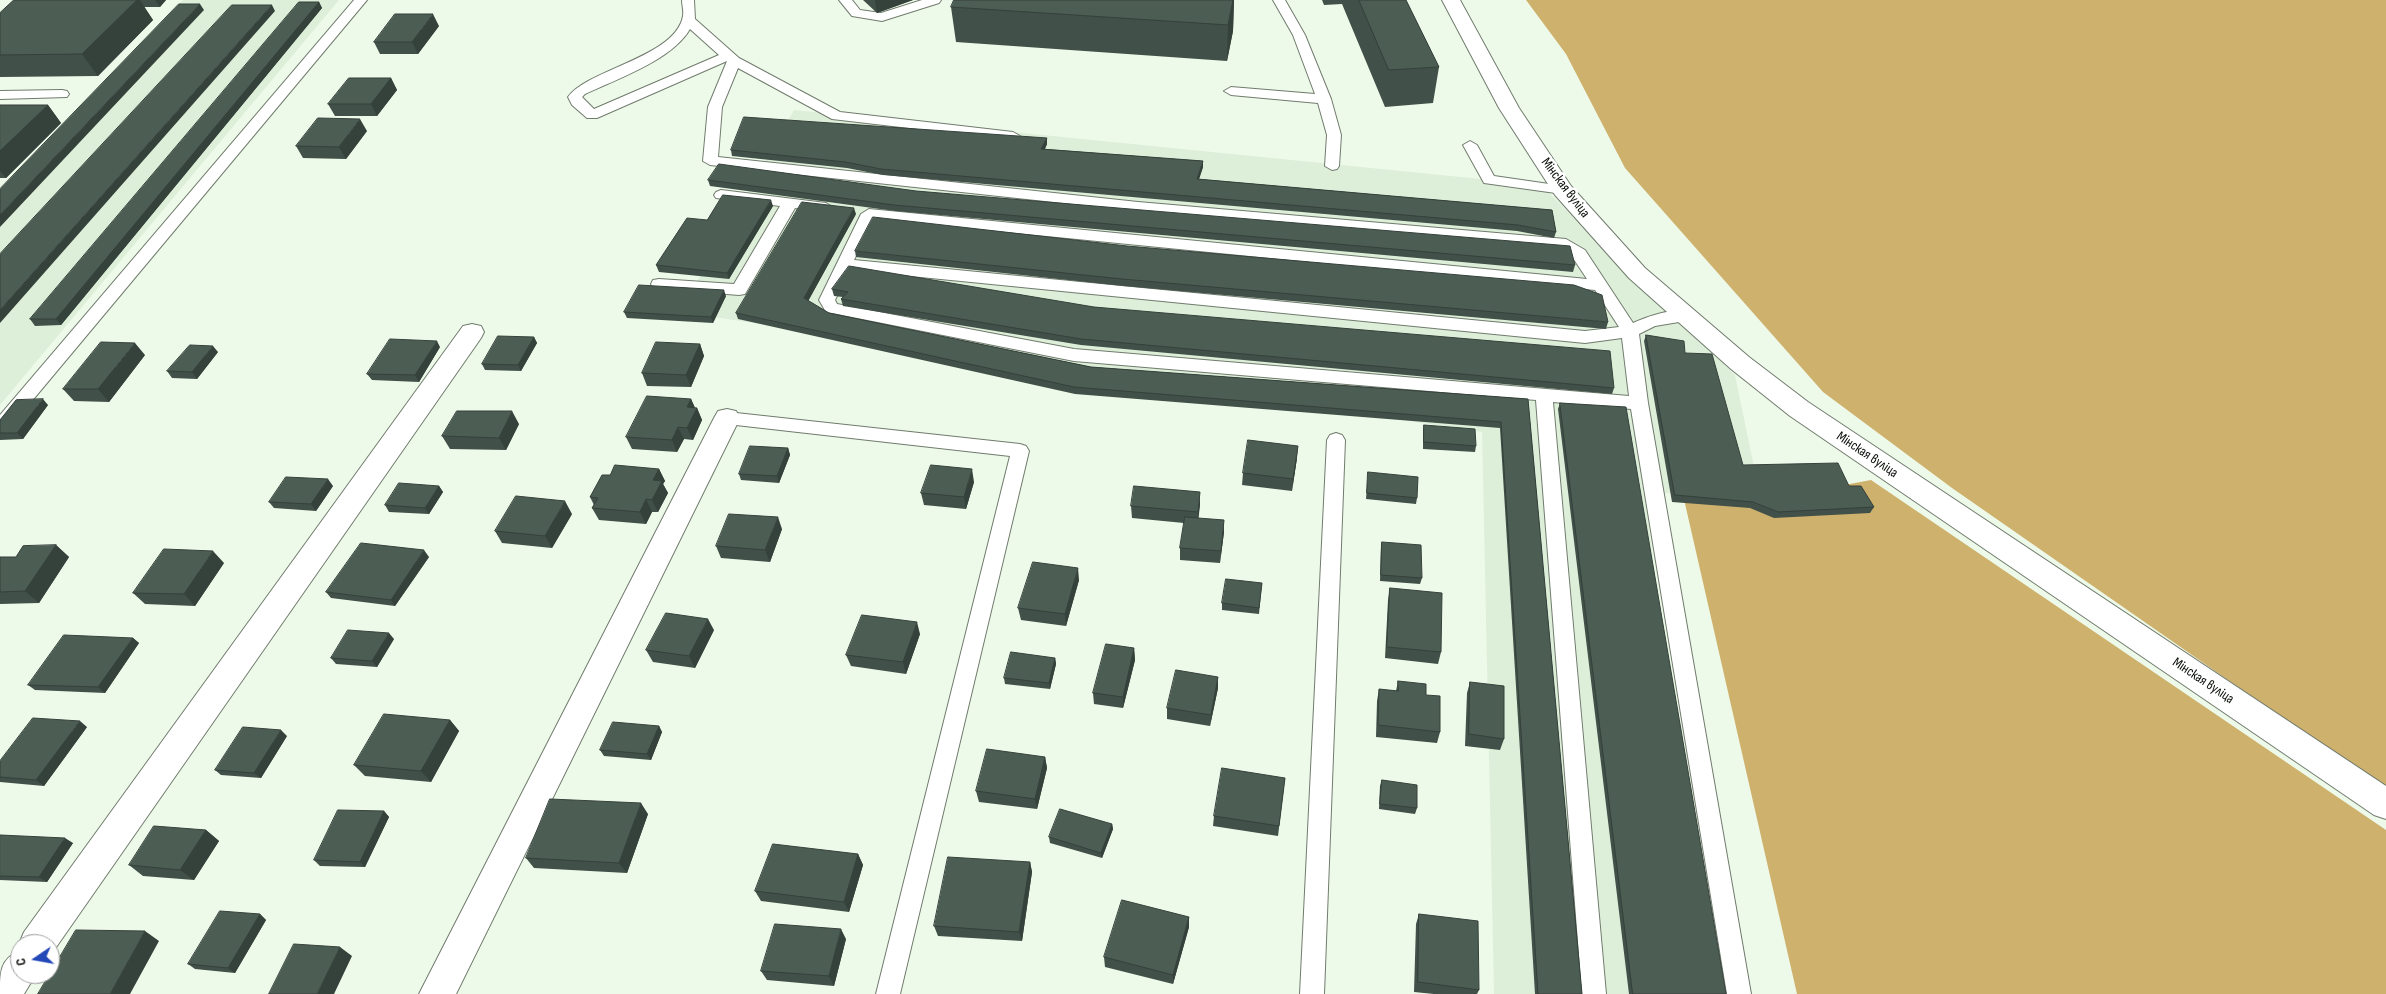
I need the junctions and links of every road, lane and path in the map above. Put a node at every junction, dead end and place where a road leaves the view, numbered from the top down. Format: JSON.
{"nodes":[{"id":1,"x":361,"y":0,"type":"edge"},
{"id":2,"x":688,"y":0,"type":"edge"},
{"id":3,"x":845,"y":0,"type":"edge"},
{"id":4,"x":934,"y":0,"type":"edge"},
{"id":5,"x":1279,"y":0,"type":"edge"},
{"id":6,"x":1451,"y":0,"type":"edge"},
{"id":7,"x":688,"y":20,"type":"junction"},
{"id":8,"x":731,"y":59,"type":"junction"},
{"id":9,"x":1231,"y":91,"type":"dead end"},
{"id":10,"x":62,"y":94,"type":"dead end"},
{"id":11,"x":0,"y":95,"type":"edge"},
{"id":12,"x":1324,"y":99,"type":"junction"},
{"id":13,"x":1013,"y":136,"type":"edge"},
{"id":14,"x":1470,"y":145,"type":"dead end"},
{"id":15,"x":1332,"y":166,"type":"dead end"},
{"id":16,"x":1563,"y":190,"type":"junction"},
{"id":17,"x":721,"y":195,"type":"edge"},
{"id":18,"x":790,"y":203,"type":"junction"},
{"id":19,"x":869,"y":214,"type":"junction"},
{"id":20,"x":844,"y":264,"type":"junction"},
{"id":21,"x":659,"y":284,"type":"edge"},
{"id":22,"x":1599,"y":285,"type":"junction"},
{"id":23,"x":1684,"y":316,"type":"junction"},
{"id":24,"x":472,"y":332,"type":"dead end"},
{"id":25,"x":1630,"y":332,"type":"junction"},
{"id":26,"x":1544,"y":396,"type":"junction"},
{"id":27,"x":1639,"y":403,"type":"junction"},
{"id":28,"x":727,"y":418,"type":"joint"},
{"id":29,"x":0,"y":427,"type":"edge"},
{"id":30,"x":1336,"y":440,"type":"dead end"},
{"id":31,"x":2386,"y":804,"type":"edge"},
{"id":32,"x":44,"y":934,"type":"edge"},
{"id":33,"x":10,"y":982,"type":"edge"},
{"id":34,"x":2,"y":994,"type":"edge"},
{"id":35,"x":437,"y":994,"type":"edge"},
{"id":36,"x":888,"y":994,"type":"edge"},
{"id":37,"x":1312,"y":994,"type":"edge"},
{"id":38,"x":1594,"y":994,"type":"edge"},
{"id":39,"x":1739,"y":994,"type":"edge"}],
"edges":[{"from":1,"to":29,"type":"lane"},
{"from":2,"to":7,"type":"lane"},
{"from":3,"to":4,"type":"lane"},
{"from":5,"to":12,"type":"lane"},
{"from":6,"to":16,"type":"main road","name":"Мінская вуліца"},
{"from":7,"to":8,"type":"lane"},
{"from":7,"to":8,"type":"lane"},
{"from":8,"to":13,"type":"lane"},
{"from":8,"to":22,"type":"lane"},
{"from":9,"to":12,"type":"lane"},
{"from":10,"to":11,"type":"lane"},
{"from":12,"to":15,"type":"lane"},
{"from":14,"to":16,"type":"lane"},
{"from":16,"to":23,"type":"main road","name":"Мінская вуліца"},
{"from":17,"to":18,"type":"lane"},
{"from":18,"to":19,"type":"lane"},
{"from":18,"to":21,"type":"lane"},
{"from":19,"to":20,"type":"lane"},
{"from":19,"to":22,"type":"lane"},
{"from":20,"to":25,"type":"lane"},
{"from":20,"to":26,"type":"lane"},
{"from":22,"to":25,"type":"lane"},
{"from":23,"to":25,"type":"lane"},
{"from":23,"to":31,"type":"main road","name":"Мінская вуліца"},
{"from":24,"to":32,"type":"main road"},
{"from":25,"to":27,"type":"lane"},
{"from":26,"to":27,"type":"lane"},
{"from":26,"to":38,"type":"lane"},
{"from":27,"to":39,"type":"lane"},
{"from":28,"to":35,"type":"main road"},
{"from":28,"to":36,"type":"lane"},
{"from":30,"to":37,"type":"lane"},
{"from":33,"to":34,"type":"main road"}]}
